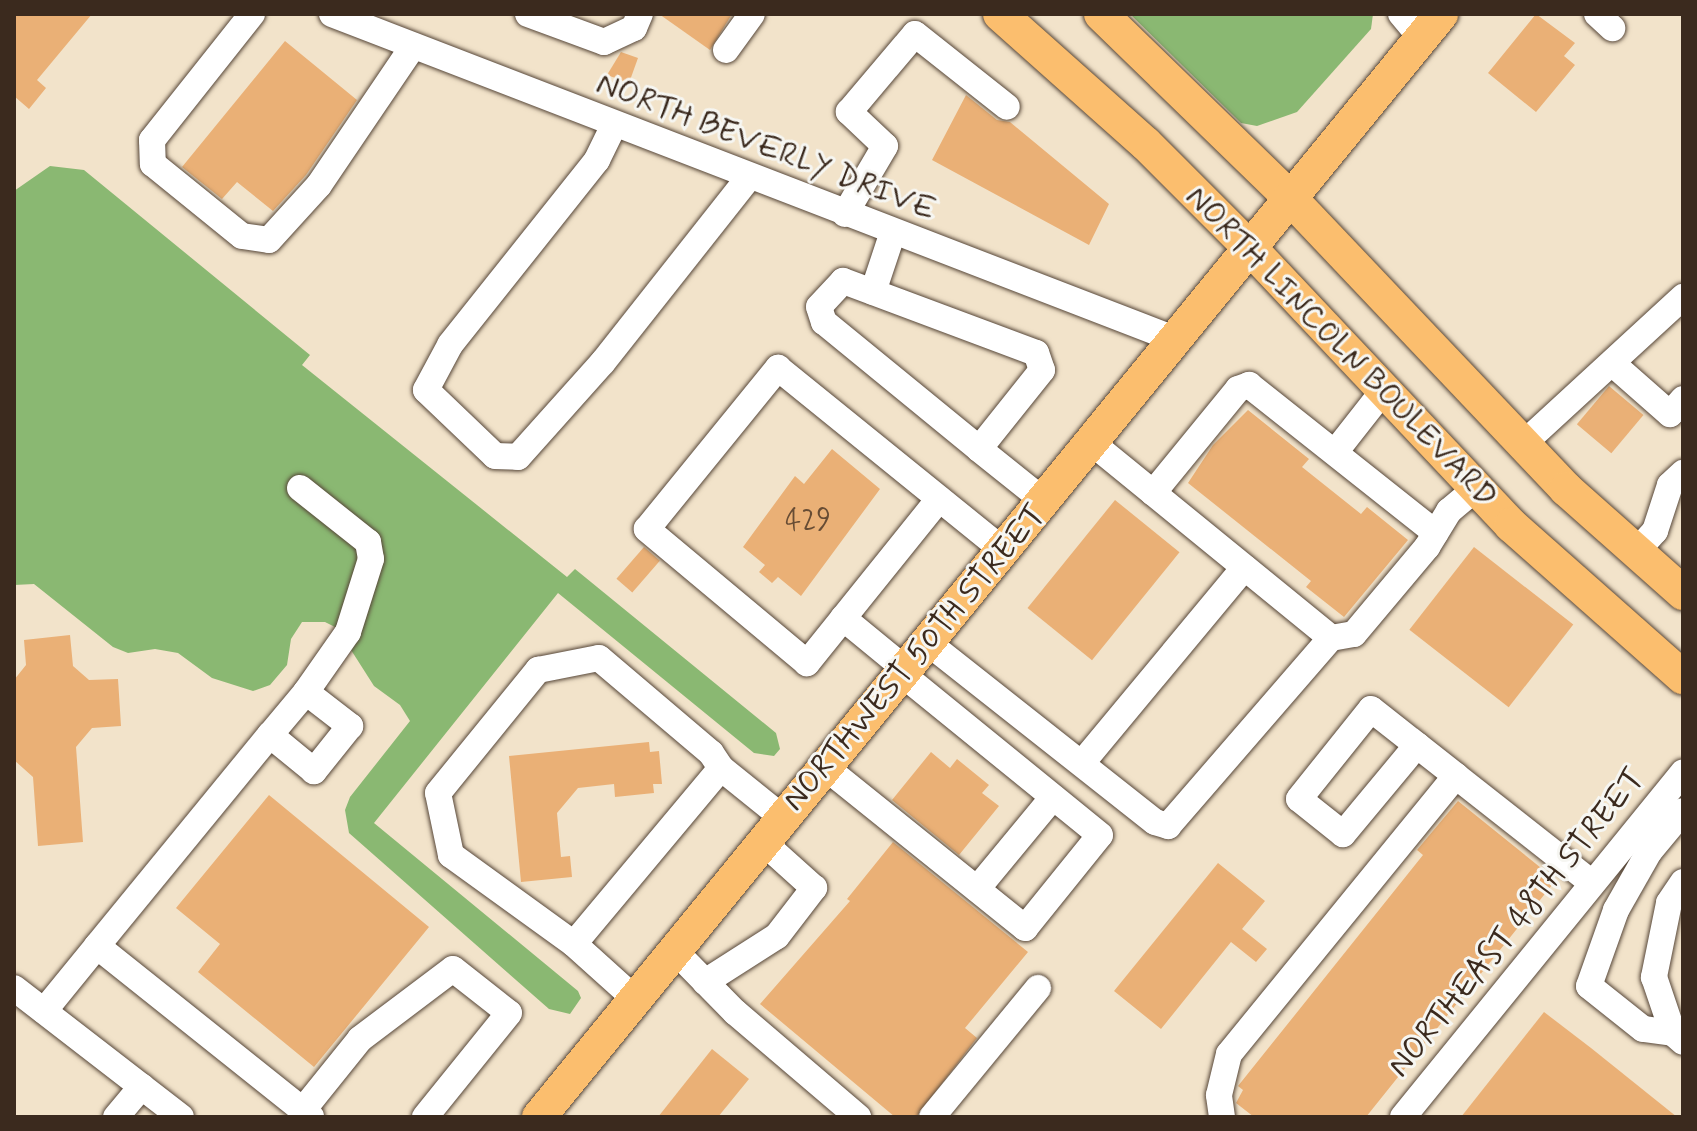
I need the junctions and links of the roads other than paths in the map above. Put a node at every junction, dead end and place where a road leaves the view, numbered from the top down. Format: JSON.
{"nodes":[{"id":1,"x":252,"y":14,"type":"edge"},
{"id":2,"x":332,"y":14,"type":"edge"},
{"id":3,"x":528,"y":14,"type":"edge"},
{"id":4,"x":640,"y":14,"type":"edge"},
{"id":5,"x":752,"y":14,"type":"edge"},
{"id":6,"x":1000,"y":14,"type":"edge"},
{"id":7,"x":1101,"y":14,"type":"edge"},
{"id":8,"x":1421,"y":22,"type":"edge"},
{"id":9,"x":413,"y":46,"type":"junction"},
{"id":10,"x":726,"y":50,"type":"dead end"},
{"id":11,"x":1007,"y":107,"type":"dead end"},
{"id":12,"x":614,"y":125,"type":"junction"},
{"id":13,"x":749,"y":177,"type":"junction"},
{"id":14,"x":1290,"y":198,"type":"junction"},
{"id":15,"x":845,"y":214,"type":"junction"},
{"id":16,"x":893,"y":232,"type":"junction"},
{"id":17,"x":1250,"y":248,"type":"junction"},
{"id":18,"x":873,"y":292,"type":"junction"},
{"id":19,"x":1683,"y":297,"type":"edge"},
{"id":20,"x":1177,"y":340,"type":"junction"},
{"id":21,"x":1613,"y":364,"type":"junction"},
{"id":22,"x":1383,"y":391,"type":"junction"},
{"id":23,"x":1683,"y":399,"type":"edge"},
{"id":24,"x":1092,"y":443,"type":"junction"},
{"id":25,"x":1522,"y":445,"type":"junction"},
{"id":26,"x":979,"y":449,"type":"junction"},
{"id":27,"x":1336,"y":451,"type":"junction"},
{"id":28,"x":1683,"y":473,"type":"edge"},
{"id":29,"x":300,"y":488,"type":"dead end"},
{"id":30,"x":1475,"y":489,"type":"junction"},
{"id":31,"x":1153,"y":493,"type":"junction"},
{"id":32,"x":939,"y":499,"type":"junction"},
{"id":33,"x":1044,"y":501,"type":"junction"},
{"id":34,"x":1436,"y":533,"type":"junction"},
{"id":35,"x":1003,"y":550,"type":"junction"},
{"id":36,"x":1635,"y":553,"type":"junction"},
{"id":37,"x":1244,"y":568,"type":"junction"},
{"id":38,"x":1683,"y":593,"type":"edge"},
{"id":39,"x":843,"y":618,"type":"junction"},
{"id":40,"x":1331,"y":638,"type":"junction"},
{"id":41,"x":927,"y":642,"type":"junction"},
{"id":42,"x":903,"y":671,"type":"junction"},
{"id":43,"x":1683,"y":677,"type":"edge"},
{"id":44,"x":306,"y":692,"type":"junction"},
{"id":45,"x":270,"y":735,"type":"junction"},
{"id":46,"x":1417,"y":745,"type":"junction"},
{"id":47,"x":1082,"y":763,"type":"junction"},
{"id":48,"x":825,"y":767,"type":"junction"},
{"id":49,"x":721,"y":768,"type":"junction"},
{"id":50,"x":1683,"y":772,"type":"edge"},
{"id":51,"x":1456,"y":776,"type":"junction"},
{"id":52,"x":1053,"y":797,"type":"junction"},
{"id":53,"x":1683,"y":811,"type":"edge"},
{"id":54,"x":773,"y":830,"type":"junction"},
{"id":55,"x":1683,"y":882,"type":"edge"},
{"id":56,"x":1592,"y":883,"type":"junction"},
{"id":57,"x":977,"y":889,"type":"junction"},
{"id":58,"x":574,"y":944,"type":"junction"},
{"id":59,"x":97,"y":946,"type":"junction"},
{"id":60,"x":675,"y":951,"type":"junction"},
{"id":61,"x":705,"y":982,"type":"junction"},
{"id":62,"x":14,"y":988,"type":"edge"},
{"id":63,"x":1038,"y":988,"type":"dead end"},
{"id":64,"x":635,"y":999,"type":"junction"},
{"id":65,"x":44,"y":1011,"type":"junction"},
{"id":66,"x":1678,"y":1038,"type":"edge"},
{"id":67,"x":142,"y":1086,"type":"junction"},
{"id":68,"x":553,"y":1112,"type":"edge"},
{"id":69,"x":307,"y":1114,"type":"edge"},
{"id":70,"x":116,"y":1117,"type":"edge"},
{"id":71,"x":181,"y":1117,"type":"edge"},
{"id":72,"x":425,"y":1117,"type":"edge"},
{"id":73,"x":858,"y":1117,"type":"edge"},
{"id":74,"x":932,"y":1117,"type":"edge"},
{"id":75,"x":1222,"y":1117,"type":"edge"},
{"id":76,"x":1403,"y":1117,"type":"edge"}],
"edges":[{"from":1,"to":9,"type":"street"},
{"from":2,"to":9,"type":"street","name":"NORTH BEVERLY DRIVE"},
{"from":3,"to":4,"type":"street"},
{"from":5,"to":10,"type":"street"},
{"from":6,"to":17,"type":"main road","name":"NORTH LINCOLN BOULEVARD"},
{"from":7,"to":14,"type":"main road","name":"NORTH LINCOLN BOULEVARD"},
{"from":8,"to":14,"type":"main road","name":"NORTHWEST 50TH STREET"},
{"from":9,"to":12,"type":"street","name":"NORTH BEVERLY DRIVE"},
{"from":11,"to":15,"type":"street"},
{"from":12,"to":13,"type":"street","name":"NORTH BEVERLY DRIVE"},
{"from":12,"to":13,"type":"street"},
{"from":13,"to":15,"type":"street","name":"NORTH BEVERLY DRIVE"},
{"from":14,"to":17,"type":"main road","name":"NORTHWEST 50TH STREET"},
{"from":14,"to":25,"type":"main road","name":"NORTH LINCOLN BOULEVARD"},
{"from":15,"to":16,"type":"street","name":"NORTH BEVERLY DRIVE"},
{"from":16,"to":18,"type":"street"},
{"from":16,"to":20,"type":"street","name":"NORTH BEVERLY DRIVE"},
{"from":17,"to":20,"type":"main road","name":"NORTHWEST 50TH STREET"},
{"from":17,"to":22,"type":"main road","name":"NORTH LINCOLN BOULEVARD"},
{"from":18,"to":26,"type":"street"},
{"from":18,"to":26,"type":"street"},
{"from":19,"to":21,"type":"street"},
{"from":20,"to":24,"type":"main road","name":"NORTHWEST 50TH STREET"},
{"from":21,"to":23,"type":"street"},
{"from":21,"to":25,"type":"street"},
{"from":22,"to":27,"type":"street"},
{"from":22,"to":30,"type":"main road","name":"NORTH LINCOLN BOULEVARD"},
{"from":24,"to":31,"type":"street"},
{"from":24,"to":33,"type":"main road","name":"NORTHWEST 50TH STREET"},
{"from":25,"to":36,"type":"main road","name":"NORTH LINCOLN BOULEVARD"},
{"from":26,"to":33,"type":"street"},
{"from":27,"to":31,"type":"street"},
{"from":27,"to":34,"type":"street"},
{"from":28,"to":36,"type":"street"},
{"from":29,"to":44,"type":"street"},
{"from":30,"to":34,"type":"street"},
{"from":30,"to":43,"type":"main road","name":"NORTH LINCOLN BOULEVARD"},
{"from":31,"to":37,"type":"street"},
{"from":32,"to":35,"type":"street"},
{"from":32,"to":39,"type":"street"},
{"from":32,"to":39,"type":"street"},
{"from":33,"to":35,"type":"main road","name":"NORTHWEST 50TH STREET"},
{"from":34,"to":40,"type":"street"},
{"from":35,"to":41,"type":"main road","name":"NORTHWEST 50TH STREET"},
{"from":36,"to":38,"type":"main road","name":"NORTH LINCOLN BOULEVARD"},
{"from":37,"to":40,"type":"street"},
{"from":37,"to":47,"type":"street"},
{"from":39,"to":42,"type":"street"},
{"from":40,"to":47,"type":"street"},
{"from":41,"to":42,"type":"main road","name":"NORTHWEST 50TH STREET"},
{"from":41,"to":47,"type":"street"},
{"from":42,"to":48,"type":"main road","name":"NORTHWEST 50TH STREET"},
{"from":42,"to":52,"type":"street"},
{"from":44,"to":45,"type":"street"},
{"from":44,"to":45,"type":"street"},
{"from":45,"to":59,"type":"street"},
{"from":46,"to":46,"type":"street"},
{"from":46,"to":51,"type":"street"},
{"from":48,"to":54,"type":"main road","name":"NORTHWEST 50TH STREET"},
{"from":48,"to":57,"type":"street"},
{"from":49,"to":54,"type":"street"},
{"from":49,"to":58,"type":"street"},
{"from":49,"to":58,"type":"street"},
{"from":50,"to":56,"type":"street","name":"NORTHEAST 48TH STREET"},
{"from":51,"to":56,"type":"street"},
{"from":51,"to":75,"type":"street"},
{"from":52,"to":57,"type":"street"},
{"from":52,"to":57,"type":"street"},
{"from":53,"to":66,"type":"street"},
{"from":54,"to":60,"type":"main road","name":"NORTHWEST 50TH STREET"},
{"from":54,"to":61,"type":"street"},
{"from":55,"to":66,"type":"street"},
{"from":56,"to":76,"type":"street","name":"NORTHEAST 48TH STREET"},
{"from":58,"to":64,"type":"street"},
{"from":59,"to":65,"type":"street"},
{"from":59,"to":69,"type":"street"},
{"from":60,"to":61,"type":"street"},
{"from":60,"to":64,"type":"main road","name":"NORTHWEST 50TH STREET"},
{"from":61,"to":73,"type":"street"},
{"from":62,"to":65,"type":"street"},
{"from":63,"to":74,"type":"street"},
{"from":64,"to":68,"type":"main road","name":"NORTHWEST 50TH STREET"},
{"from":65,"to":67,"type":"street"},
{"from":67,"to":70,"type":"street"},
{"from":67,"to":71,"type":"street"},
{"from":69,"to":72,"type":"street"}]}
